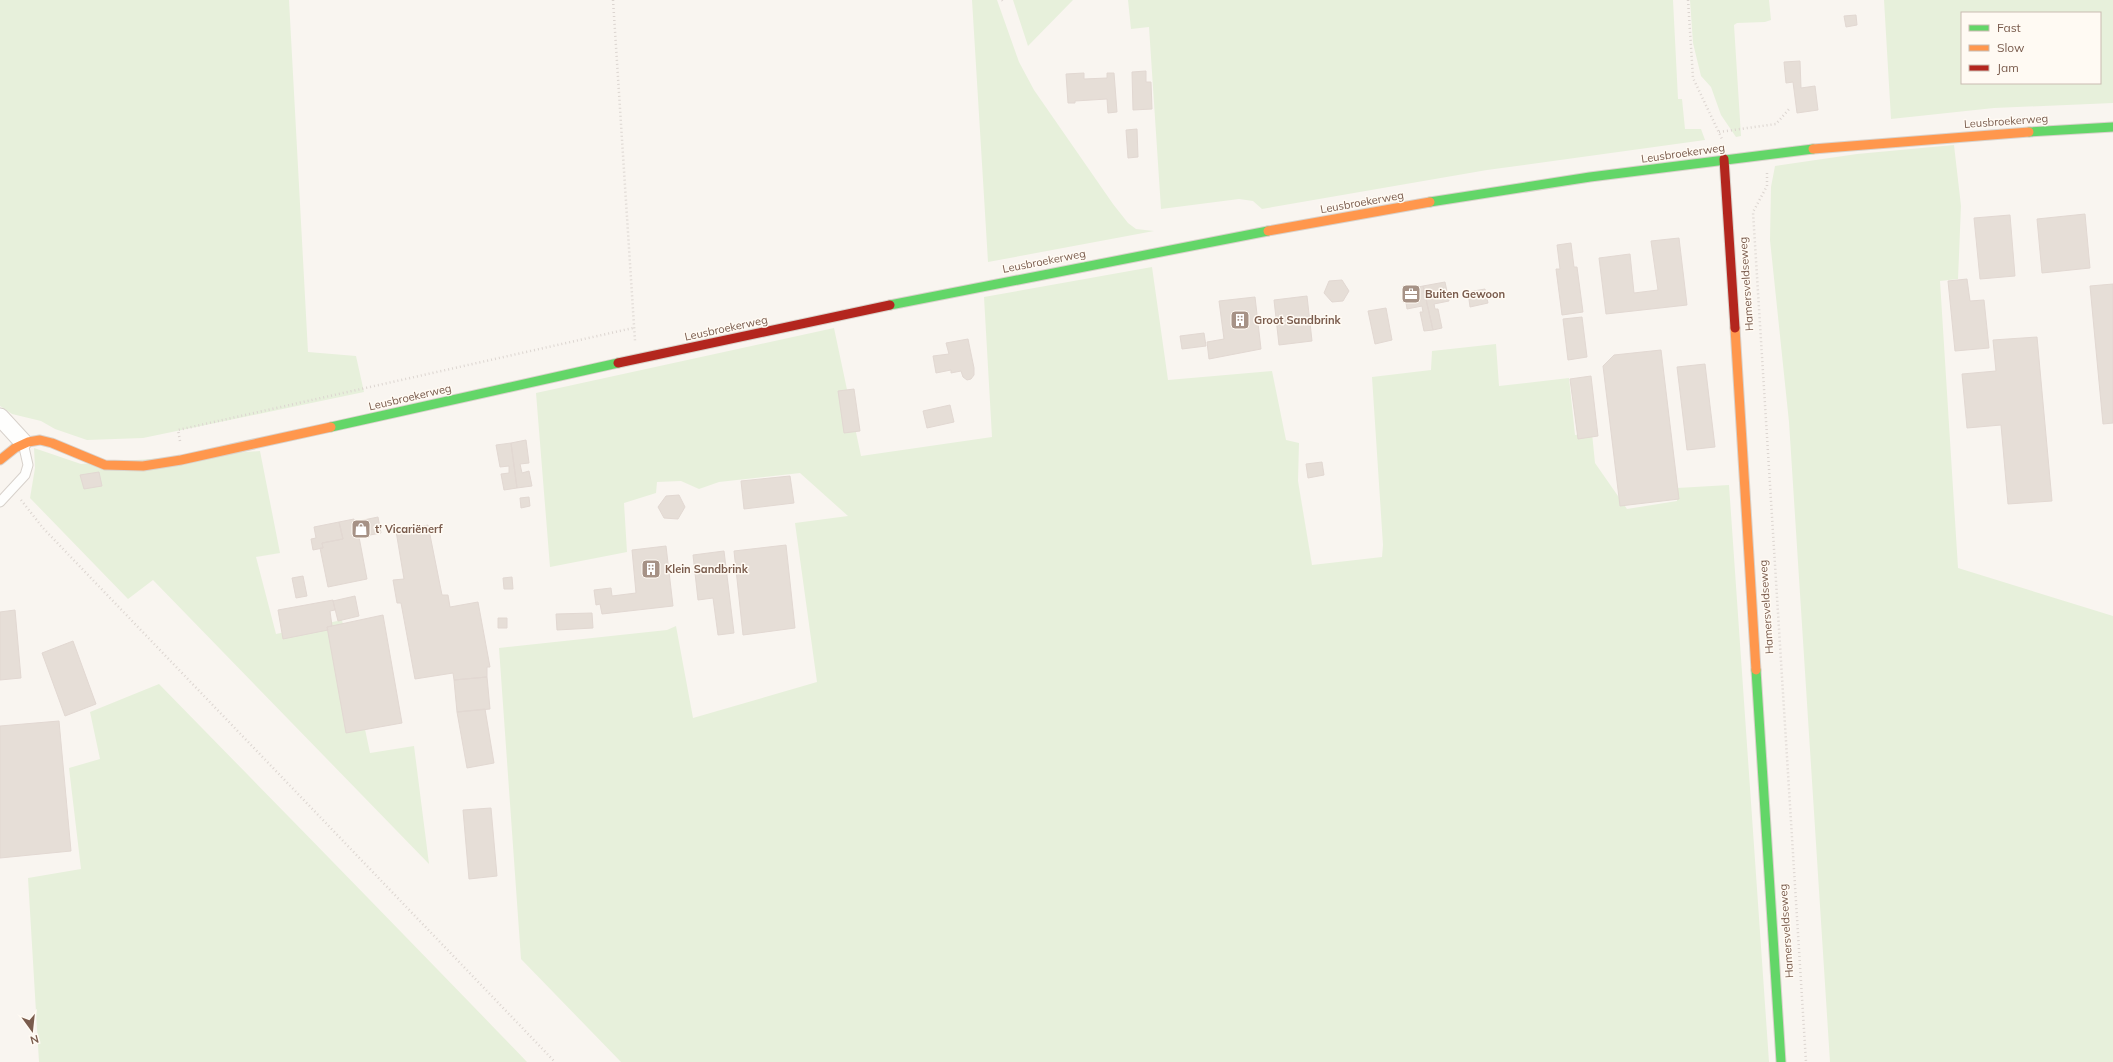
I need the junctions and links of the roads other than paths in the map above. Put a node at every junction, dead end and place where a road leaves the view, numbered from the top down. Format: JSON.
{"nodes":[{"id":1,"x":2113,"y":127,"type":"edge"},
{"id":2,"x":1724,"y":159,"type":"junction"},
{"id":3,"x":0,"y":417,"type":"edge"},
{"id":4,"x":23,"y":442,"type":"junction"},
{"id":5,"x":0,"y":460,"type":"edge"},
{"id":6,"x":0,"y":502,"type":"edge"},
{"id":7,"x":1781,"y":1062,"type":"edge"}],
"edges":[{"from":1,"to":2,"type":"street","name":"Leusbroekerweg"},
{"from":2,"to":4,"type":"street","name":"Leusbroekerweg"},
{"from":2,"to":7,"type":"street","name":"Hamersveldseweg"},
{"from":3,"to":4,"type":"street"},
{"from":4,"to":5,"type":"street"},
{"from":4,"to":6,"type":"lane"}]}
